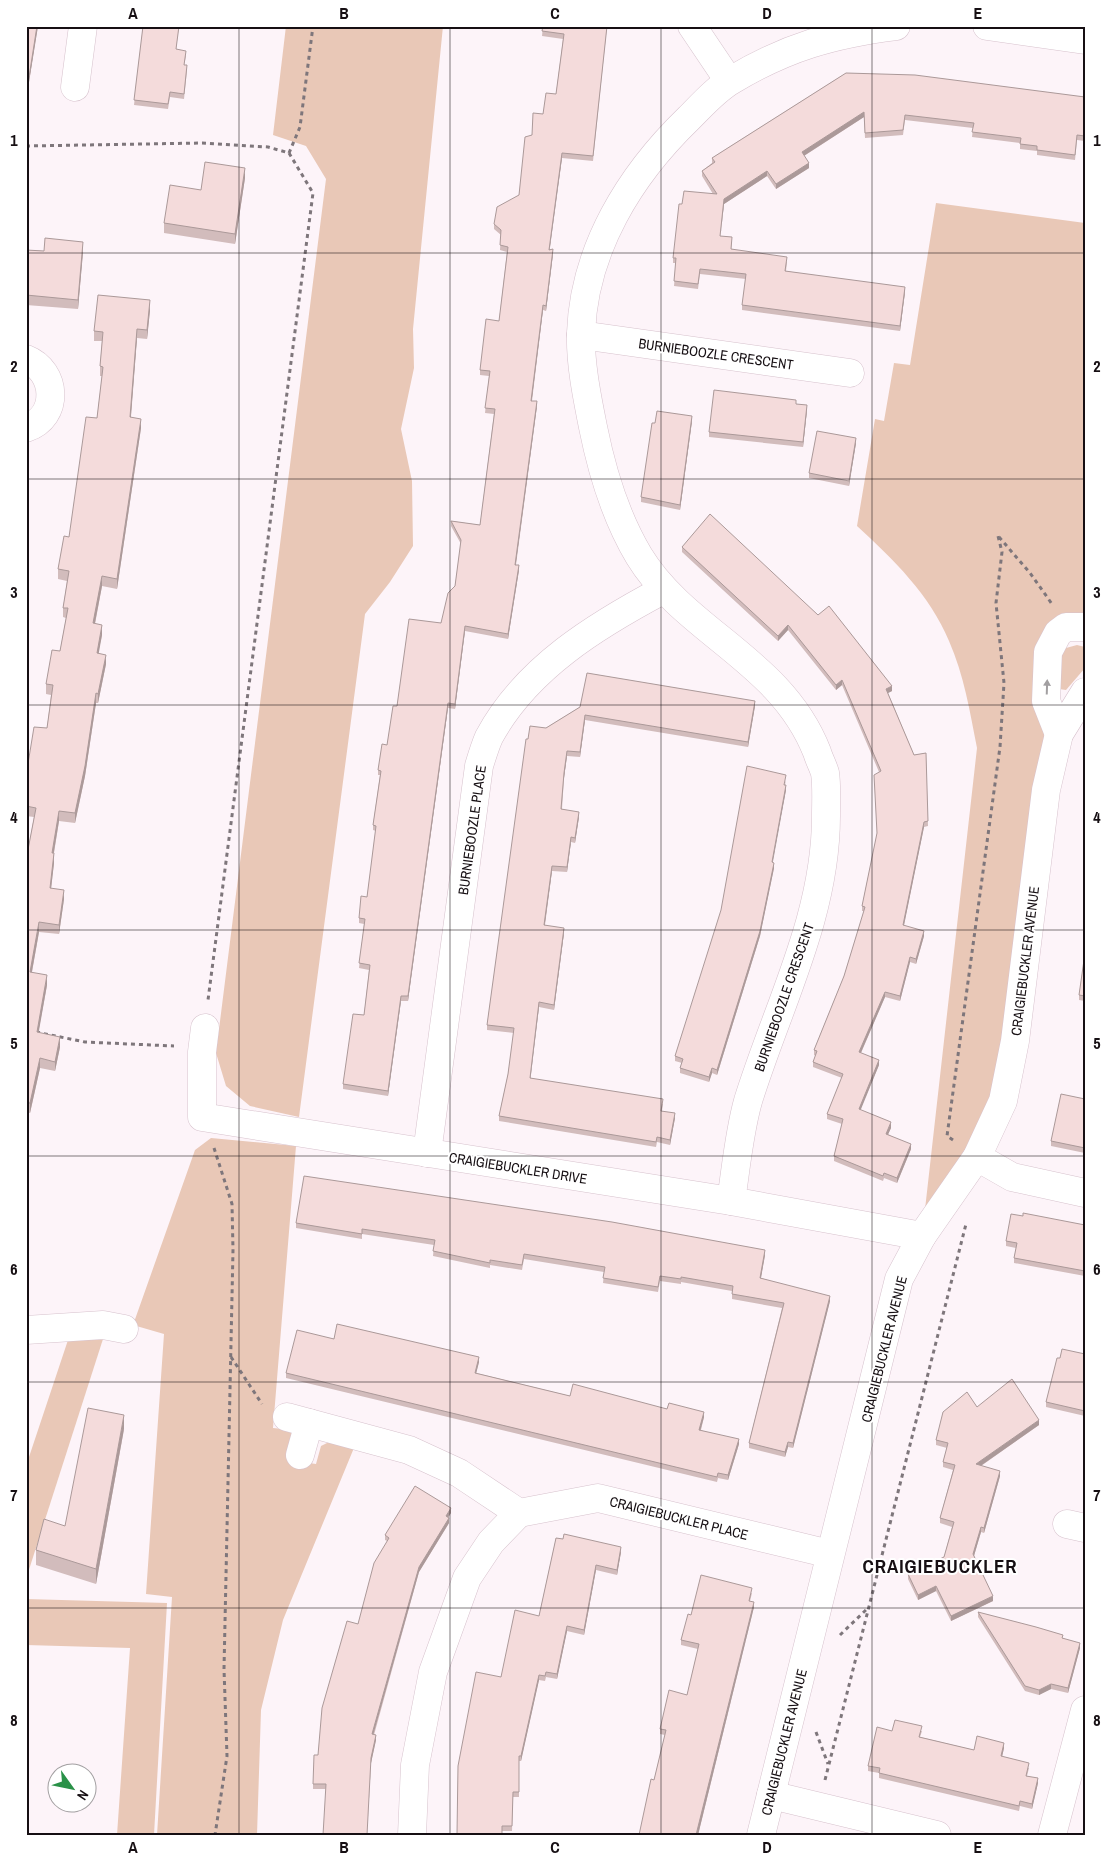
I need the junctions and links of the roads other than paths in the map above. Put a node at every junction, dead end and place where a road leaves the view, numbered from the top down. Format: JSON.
{"nodes":[{"id":1,"x":83,"y":26,"type":"edge"},
{"id":2,"x":692,"y":26,"type":"edge"},
{"id":3,"x":896,"y":26,"type":"edge"},
{"id":4,"x":987,"y":26,"type":"edge"},
{"id":5,"x":1085,"y":40,"type":"edge"},
{"id":6,"x":729,"y":81,"type":"junction"},
{"id":7,"x":75,"y":87,"type":"dead end"},
{"id":8,"x":581,"y":335,"type":"junction"},
{"id":9,"x":26,"y":360,"type":"edge"},
{"id":10,"x":850,"y":373,"type":"dead end"},
{"id":11,"x":26,"y":428,"type":"edge"},
{"id":12,"x":663,"y":590,"type":"junction"},
{"id":13,"x":1075,"y":627,"type":"edge"},
{"id":14,"x":1085,"y":692,"type":"edge"},
{"id":15,"x":1059,"y":734,"type":"junction"},
{"id":16,"x":203,"y":1040,"type":"road end"},
{"id":17,"x":427,"y":1153,"type":"junction"},
{"id":18,"x":977,"y":1157,"type":"junction"},
{"id":19,"x":1085,"y":1193,"type":"edge"},
{"id":20,"x":731,"y":1201,"type":"junction"},
{"id":21,"x":922,"y":1236,"type":"junction"},
{"id":22,"x":124,"y":1329,"type":"dead end"},
{"id":23,"x":26,"y":1330,"type":"edge"},
{"id":24,"x":300,"y":1455,"type":"dead end"},
{"id":25,"x":519,"y":1513,"type":"junction"},
{"id":26,"x":830,"y":1554,"type":"junction"},
{"id":27,"x":1085,"y":1710,"type":"edge"},
{"id":28,"x":772,"y":1795,"type":"junction"},
{"id":29,"x":412,"y":1835,"type":"edge"},
{"id":30,"x":762,"y":1835,"type":"edge"},
{"id":31,"x":937,"y":1835,"type":"edge"},
{"id":32,"x":1052,"y":1835,"type":"edge"}],
"edges":[{"from":1,"to":7,"type":"street"},
{"from":2,"to":6,"type":"street"},
{"from":3,"to":6,"type":"street","name":"BURNIEBOOZLE CRESCENT"},
{"from":4,"to":5,"type":"street"},
{"from":6,"to":8,"type":"street","name":"BURNIEBOOZLE CRESCENT"},
{"from":8,"to":10,"type":"street","name":"BURNIEBOOZLE CRESCENT"},
{"from":8,"to":12,"type":"street","name":"BURNIEBOOZLE CRESCENT"},
{"from":9,"to":11,"type":"street"},
{"from":12,"to":17,"type":"street","name":"BURNIEBOOZLE PLACE"},
{"from":12,"to":20,"type":"street","name":"BURNIEBOOZLE CRESCENT"},
{"from":15,"to":13,"type":"street","one_way":true},
{"from":14,"to":15,"type":"street","name":"CRAIGIEBUCKLER AVENUE"},
{"from":15,"to":18,"type":"street","name":"CRAIGIEBUCKLER AVENUE"},
{"from":16,"to":17,"type":"street","name":"CRAIGIEBUCKLER DRIVE"},
{"from":17,"to":20,"type":"street","name":"CRAIGIEBUCKLER DRIVE"},
{"from":18,"to":19,"type":"street"},
{"from":18,"to":21,"type":"street","name":"CRAIGIEBUCKLER AVENUE"},
{"from":20,"to":21,"type":"street","name":"CRAIGIEBUCKLER DRIVE"},
{"from":21,"to":26,"type":"street","name":"CRAIGIEBUCKLER AVENUE"},
{"from":22,"to":23,"type":"street"},
{"from":24,"to":25,"type":"street"},
{"from":25,"to":26,"type":"street","name":"CRAIGIEBUCKLER PLACE"},
{"from":25,"to":29,"type":"street"},
{"from":26,"to":28,"type":"street","name":"CRAIGIEBUCKLER AVENUE"},
{"from":27,"to":32,"type":"street"},
{"from":28,"to":30,"type":"street","name":"CRAIGIEBUCKLER AVENUE"},
{"from":28,"to":31,"type":"street"}]}
